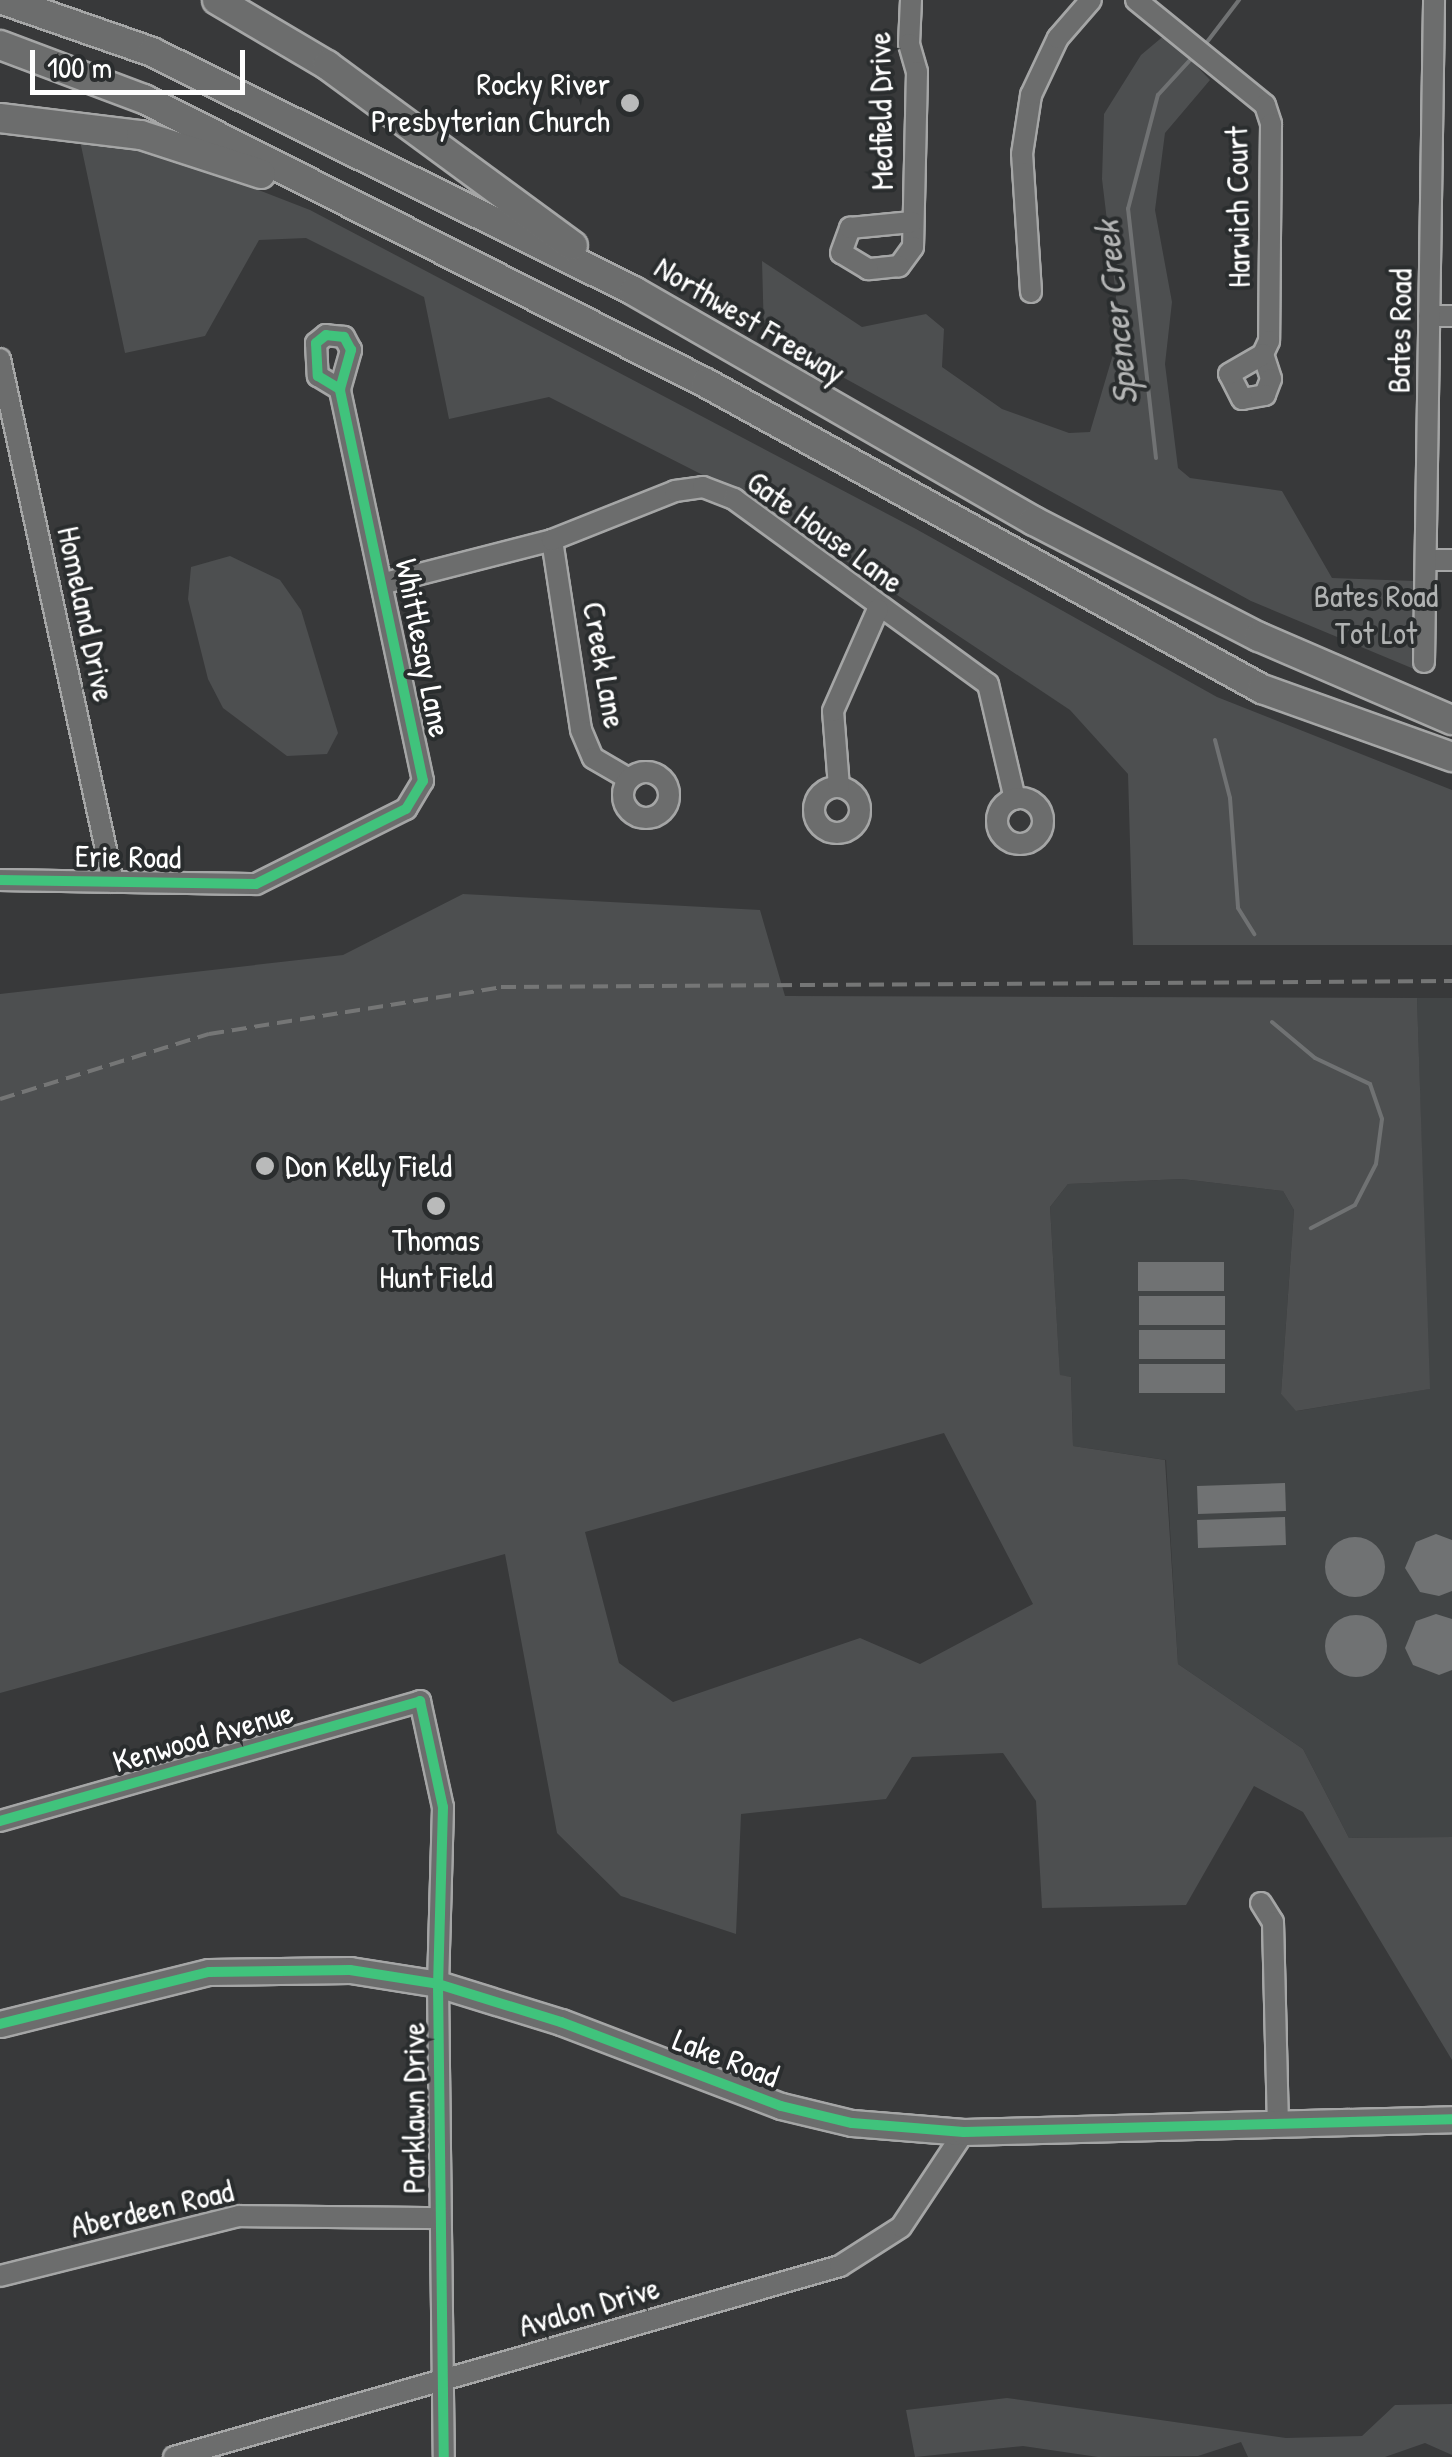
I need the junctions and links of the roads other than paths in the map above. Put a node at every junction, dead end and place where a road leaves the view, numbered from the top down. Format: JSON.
{"nodes":[{"id":1,"x":4,"y":0,"type":"edge"},
{"id":2,"x":217,"y":0,"type":"edge"},
{"id":3,"x":911,"y":0,"type":"edge"},
{"id":4,"x":1091,"y":0,"type":"edge"},
{"id":5,"x":1136,"y":0,"type":"edge"},
{"id":6,"x":1434,"y":0,"type":"edge"},
{"id":7,"x":0,"y":46,"type":"edge"},
{"id":8,"x":0,"y":118,"type":"edge"},
{"id":9,"x":1443,"y":128,"type":"edge"},
{"id":10,"x":348,"y":203,"type":"junction"},
{"id":11,"x":912,"y":222,"type":"dead end"},
{"id":12,"x":634,"y":291,"type":"junction"},
{"id":13,"x":1030,"y":292,"type":"dead end"},
{"id":14,"x":1430,"y":316,"type":"junction"},
{"id":15,"x":1452,"y":316,"type":"edge"},
{"id":16,"x":1263,"y":354,"type":"dead end"},
{"id":17,"x":0,"y":360,"type":"edge"},
{"id":18,"x":340,"y":389,"type":"dead end"},
{"id":19,"x":552,"y":540,"type":"junction"},
{"id":20,"x":1428,"y":560,"type":"junction"},
{"id":21,"x":1452,"y":560,"type":"edge"},
{"id":22,"x":386,"y":583,"type":"junction"},
{"id":23,"x":878,"y":609,"type":"junction"},
{"id":24,"x":1424,"y":662,"type":"dead end"},
{"id":25,"x":1452,"y":720,"type":"edge"},
{"id":26,"x":1452,"y":757,"type":"edge"},
{"id":27,"x":629,"y":779,"type":"dead end"},
{"id":28,"x":839,"y":787,"type":"dead end"},
{"id":29,"x":1015,"y":798,"type":"dead end"},
{"id":30,"x":0,"y":880,"type":"edge"},
{"id":31,"x":113,"y":882,"type":"junction"},
{"id":32,"x":256,"y":884,"type":"joint"},
{"id":33,"x":420,"y":1701,"type":"joint"},
{"id":34,"x":0,"y":1820,"type":"edge"},
{"id":35,"x":1260,"y":1902,"type":"dead end"},
{"id":36,"x":438,"y":1984,"type":"junction"},
{"id":37,"x":0,"y":2024,"type":"edge"},
{"id":38,"x":1452,"y":2120,"type":"edge"},
{"id":39,"x":1278,"y":2125,"type":"junction"},
{"id":40,"x":964,"y":2132,"type":"junction"},
{"id":41,"x":440,"y":2218,"type":"junction"},
{"id":42,"x":0,"y":2276,"type":"edge"},
{"id":43,"x":445,"y":2380,"type":"junction"},
{"id":44,"x":174,"y":2457,"type":"edge"},
{"id":45,"x":444,"y":2457,"type":"edge"}],
"edges":[{"from":1,"to":12,"type":"highway","name":"Northwest Freeway"},
{"from":2,"to":12,"type":"highway"},
{"from":3,"to":11,"type":"street","name":"Medfield Drive"},
{"from":4,"to":13,"type":"street"},
{"from":5,"to":16,"type":"street","name":"Harwich Court"},
{"from":6,"to":9,"type":"street","name":"Bates Road"},
{"from":7,"to":10,"type":"highway"},
{"from":8,"to":10,"type":"highway"},
{"from":9,"to":14,"type":"street","name":"Bates Road"},
{"from":10,"to":26,"type":"highway"},
{"from":12,"to":25,"type":"highway","name":"Northwest Freeway"},
{"from":14,"to":15,"type":"street"},
{"from":14,"to":20,"type":"street","name":"Bates Road"},
{"from":17,"to":31,"type":"street","name":"Homeland Drive"},
{"from":18,"to":22,"type":"street","name":"Whittlesay Lane"},
{"from":19,"to":22,"type":"street","name":"Gate House Lane"},
{"from":19,"to":23,"type":"street","name":"Gate House Lane"},
{"from":19,"to":27,"type":"street","name":"Creek Lane"},
{"from":20,"to":21,"type":"street"},
{"from":20,"to":24,"type":"street","name":"Bates Road"},
{"from":22,"to":32,"type":"street","name":"Whittlesay Lane"},
{"from":23,"to":28,"type":"street"},
{"from":23,"to":29,"type":"street","name":"Gate House Lane"},
{"from":30,"to":31,"type":"street","name":"Erie Road"},
{"from":31,"to":32,"type":"street","name":"Erie Road"},
{"from":33,"to":34,"type":"street","name":"Kenwood Avenue"},
{"from":33,"to":36,"type":"street","name":"Parklawn Drive"},
{"from":35,"to":39,"type":"street"},
{"from":36,"to":37,"type":"main road","name":"Lake Road"},
{"from":36,"to":40,"type":"main road","name":"Lake Road"},
{"from":36,"to":41,"type":"street","name":"Parklawn Drive"},
{"from":38,"to":39,"type":"main road","name":"Lake Road"},
{"from":39,"to":40,"type":"main road","name":"Lake Road"},
{"from":40,"to":43,"type":"street","name":"Avalon Drive"},
{"from":41,"to":42,"type":"street","name":"Aberdeen Road"},
{"from":41,"to":43,"type":"street","name":"Parklawn Drive"},
{"from":43,"to":44,"type":"street","name":"Avalon Drive"},
{"from":43,"to":45,"type":"street","name":"Parklawn Drive"}]}
